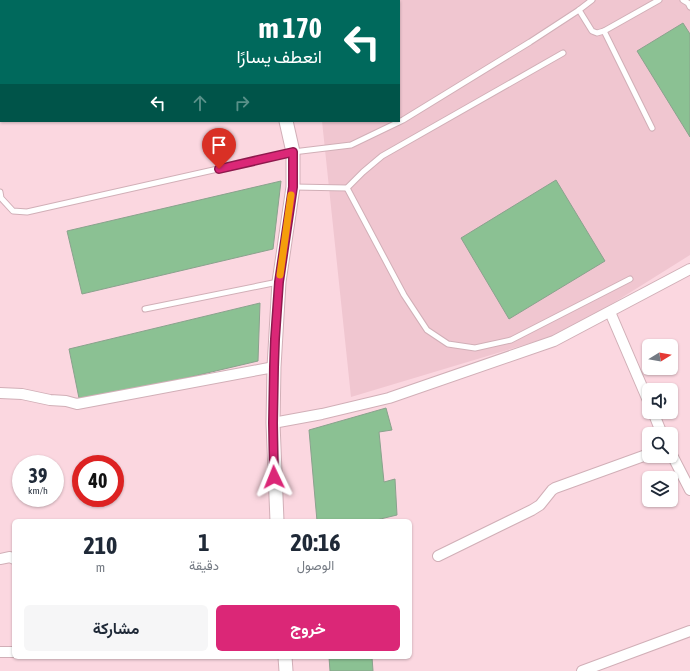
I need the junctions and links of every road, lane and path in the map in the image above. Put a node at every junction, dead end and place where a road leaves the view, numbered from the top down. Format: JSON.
{"nodes":[{"id":1,"x":592,"y":0,"type":"edge"},
{"id":2,"x":659,"y":0,"type":"edge"},
{"id":3,"x":580,"y":10,"type":"junction"},
{"id":4,"x":604,"y":31,"type":"junction"},
{"id":5,"x":563,"y":53,"type":"dead end"},
{"id":6,"x":400,"y":121,"type":"edge"},
{"id":7,"x":286,"y":122,"type":"edge"},
{"id":8,"x":399,"y":122,"type":"edge"},
{"id":9,"x":652,"y":128,"type":"dead end"},
{"id":10,"x":293,"y":152,"type":"junction"},
{"id":11,"x":293,"y":187,"type":"junction"},
{"id":12,"x":347,"y":188,"type":"junction"},
{"id":13,"x":0,"y":192,"type":"edge"},
{"id":14,"x":690,"y":269,"type":"edge"},
{"id":15,"x":630,"y":279,"type":"dead end"},
{"id":16,"x":279,"y":282,"type":"junction"},
{"id":17,"x":145,"y":309,"type":"dead end"},
{"id":18,"x":610,"y":312,"type":"junction"},
{"id":19,"x":274,"y":367,"type":"junction"},
{"id":20,"x":642,"y":387,"type":"edge"},
{"id":21,"x":0,"y":394,"type":"edge"},
{"id":22,"x":273,"y":423,"type":"junction"},
{"id":23,"x":642,"y":457,"type":"edge"},
{"id":24,"x":676,"y":463,"type":"edge"},
{"id":25,"x":690,"y":490,"type":"edge"},
{"id":26,"x":277,"y":519,"type":"edge"},
{"id":27,"x":438,"y":556,"type":"dead end"},
{"id":28,"x":12,"y":558,"type":"edge"},
{"id":29,"x":0,"y":559,"type":"edge"},
{"id":30,"x":690,"y":632,"type":"edge"},
{"id":31,"x":0,"y":652,"type":"edge"},
{"id":32,"x":12,"y":652,"type":"edge"},
{"id":33,"x":285,"y":659,"type":"edge"},
{"id":34,"x":286,"y":671,"type":"edge"},
{"id":35,"x":582,"y":671,"type":"edge"}],
"edges":[{"from":1,"to":3,"type":"lane"},
{"from":2,"to":4,"type":"lane"},
{"from":3,"to":4,"type":"lane"},
{"from":3,"to":6,"type":"lane"},
{"from":4,"to":9,"type":"lane"},
{"from":5,"to":12,"type":"lane"},
{"from":7,"to":10,"type":"street"},
{"from":8,"to":10,"type":"lane"},
{"from":10,"to":11,"type":"street"},
{"from":10,"to":13,"type":"lane"},
{"from":11,"to":12,"type":"lane"},
{"from":11,"to":16,"type":"street"},
{"from":12,"to":15,"type":"lane"},
{"from":14,"to":18,"type":"street"},
{"from":16,"to":17,"type":"lane"},
{"from":16,"to":19,"type":"street"},
{"from":18,"to":20,"type":"street"},
{"from":18,"to":22,"type":"street"},
{"from":19,"to":21,"type":"street"},
{"from":19,"to":22,"type":"street"},
{"from":22,"to":26,"type":"street"},
{"from":23,"to":27,"type":"street"},
{"from":24,"to":25,"type":"street"},
{"from":28,"to":29,"type":"street"},
{"from":30,"to":35,"type":"street"},
{"from":31,"to":32,"type":"street"},
{"from":33,"to":34,"type":"street"}]}
